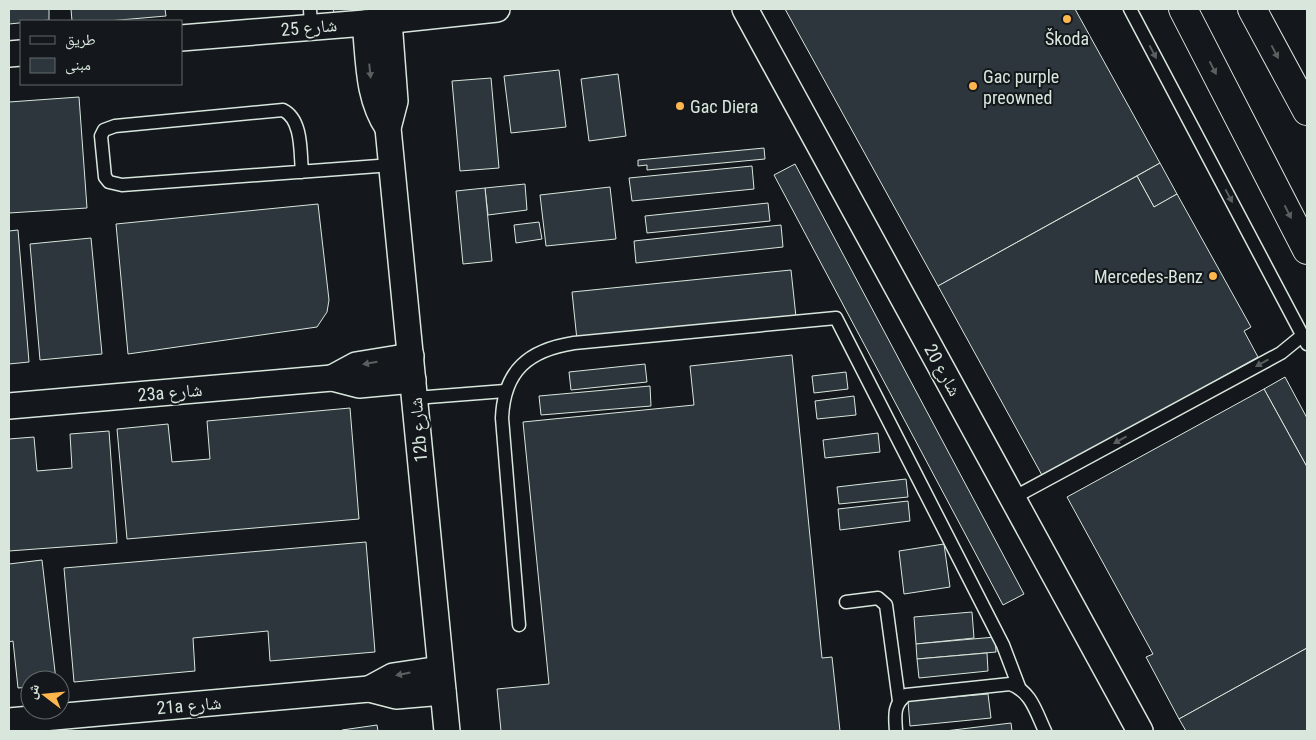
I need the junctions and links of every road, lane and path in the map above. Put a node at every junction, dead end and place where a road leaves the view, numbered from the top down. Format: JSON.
{"nodes":[{"id":1,"x":497,"y":9,"type":"edge"},
{"id":2,"x":745,"y":9,"type":"edge"},
{"id":3,"x":1130,"y":9,"type":"edge"},
{"id":4,"x":1183,"y":9,"type":"edge"},
{"id":5,"x":1252,"y":9,"type":"edge"},
{"id":6,"x":310,"y":18,"type":"edge"},
{"id":7,"x":389,"y":21,"type":"junction"},
{"id":8,"x":365,"y":23,"type":"junction"},
{"id":9,"x":182,"y":38,"type":"edge"},
{"id":10,"x":1307,"y":111,"type":"edge"},
{"id":11,"x":388,"y":128,"type":"junction"},
{"id":12,"x":392,"y":165,"type":"junction"},
{"id":13,"x":302,"y":172,"type":"junction"},
{"id":14,"x":1307,"y":250,"type":"edge"},
{"id":15,"x":1305,"y":340,"type":"edge"},
{"id":16,"x":413,"y":378,"type":"junction"},
{"id":17,"x":505,"y":391,"type":"junction"},
{"id":18,"x":9,"y":406,"type":"edge"},
{"id":19,"x":1013,"y":498,"type":"junction"},
{"id":20,"x":846,"y":602,"type":"dead end"},
{"id":21,"x":519,"y":625,"type":"dead end"},
{"id":22,"x":442,"y":681,"type":"junction"},
{"id":23,"x":1019,"y":687,"type":"junction"},
{"id":24,"x":899,"y":701,"type":"junction"},
{"id":25,"x":9,"y":721,"type":"edge"},
{"id":26,"x":90,"y":722,"type":"edge"},
{"id":27,"x":447,"y":731,"type":"edge"},
{"id":28,"x":896,"y":731,"type":"edge"},
{"id":29,"x":1045,"y":731,"type":"edge"},
{"id":30,"x":1140,"y":731,"type":"edge"}],
"edges":[{"from":1,"to":7,"type":"street","name":"شارع 25"},
{"from":2,"to":19,"type":"street","name":"شارع 20"},
{"from":3,"to":15,"type":"lane","one_way":true},
{"from":4,"to":14,"type":"main road","one_way":true},
{"from":5,"to":10,"type":"main road","one_way":true},
{"from":6,"to":8,"type":"street","name":"شارع 25"},
{"from":6,"to":9,"type":"street","name":"شارع 25"},
{"from":7,"to":8,"type":"street","name":"شارع 25"},
{"from":7,"to":11,"type":"street","name":"12b شارع"},
{"from":8,"to":11,"type":"street","name":"12b شارع","one_way":true},
{"from":11,"to":12,"type":"street","name":"12b شارع"},
{"from":12,"to":13,"type":"lane"},
{"from":12,"to":16,"type":"street","name":"12b شارع"},
{"from":13,"to":13,"type":"lane"},
{"from":15,"to":19,"type":"lane","one_way":true},
{"from":16,"to":17,"type":"lane"},
{"from":16,"to":18,"type":"street","name":"23a شارع"},
{"from":16,"to":22,"type":"street","name":"12b شارع"},
{"from":17,"to":21,"type":"lane"},
{"from":17,"to":23,"type":"lane"},
{"from":19,"to":30,"type":"street","name":"شارع 20"},
{"from":20,"to":24,"type":"lane"},
{"from":22,"to":26,"type":"street","name":"21a شارع"},
{"from":22,"to":27,"type":"street","name":"12b شارع"},
{"from":23,"to":24,"type":"lane"},
{"from":23,"to":29,"type":"lane"},
{"from":24,"to":28,"type":"lane"},
{"from":25,"to":26,"type":"street","name":"21a شارع"}]}
